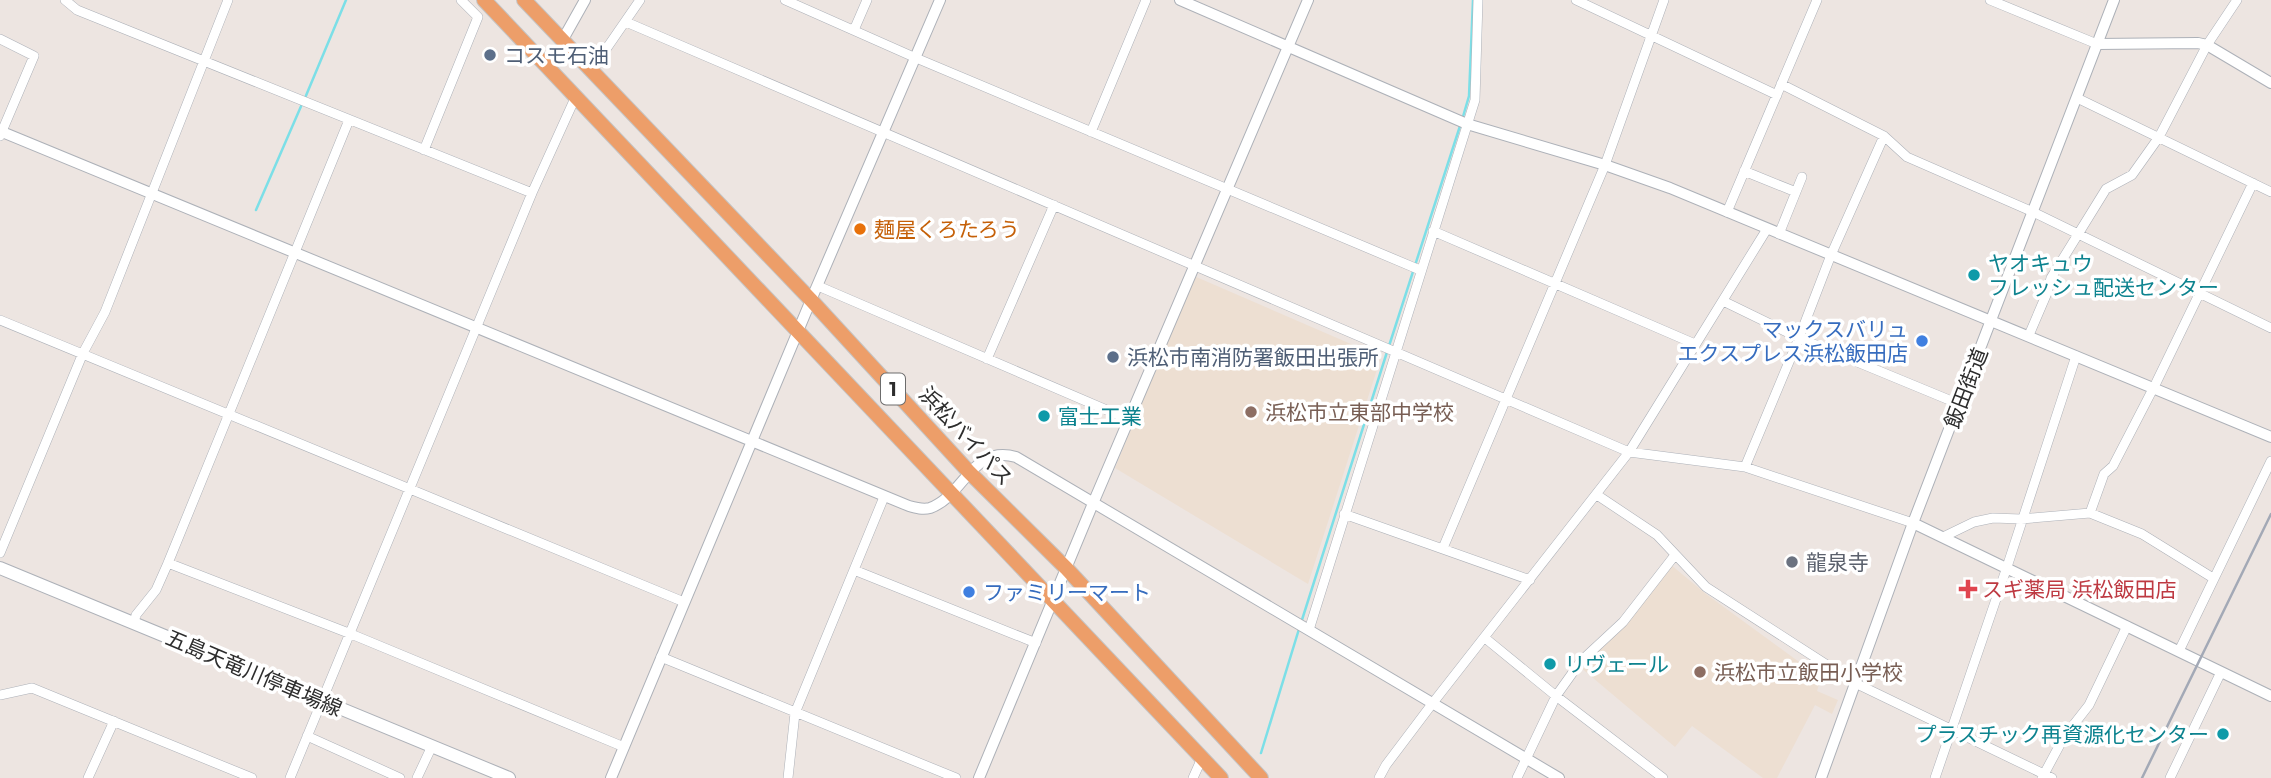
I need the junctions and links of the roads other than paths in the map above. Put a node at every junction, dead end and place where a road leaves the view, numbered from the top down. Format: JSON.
{"nodes":[{"id":1,"x":65,"y":0,"type":"edge"},
{"id":2,"x":228,"y":0,"type":"edge"},
{"id":3,"x":461,"y":0,"type":"edge"},
{"id":4,"x":484,"y":0,"type":"edge"},
{"id":5,"x":524,"y":0,"type":"edge"},
{"id":6,"x":585,"y":0,"type":"edge"},
{"id":7,"x":640,"y":0,"type":"edge"},
{"id":8,"x":785,"y":0,"type":"edge"},
{"id":9,"x":867,"y":0,"type":"edge"},
{"id":10,"x":940,"y":0,"type":"edge"},
{"id":11,"x":1146,"y":0,"type":"edge"},
{"id":12,"x":1180,"y":0,"type":"edge"},
{"id":13,"x":1308,"y":0,"type":"edge"},
{"id":14,"x":1478,"y":0,"type":"edge"},
{"id":15,"x":1576,"y":0,"type":"edge"},
{"id":16,"x":1664,"y":0,"type":"edge"},
{"id":17,"x":1816,"y":0,"type":"edge"},
{"id":18,"x":1990,"y":0,"type":"edge"},
{"id":19,"x":2114,"y":0,"type":"edge"},
{"id":20,"x":2237,"y":0,"type":"edge"},
{"id":21,"x":626,"y":22,"type":"junction"},
{"id":22,"x":854,"y":30,"type":"junction"},
{"id":23,"x":1651,"y":35,"type":"junction"},
{"id":24,"x":0,"y":39,"type":"edge"},
{"id":25,"x":562,"y":41,"type":"junction"},
{"id":26,"x":2097,"y":44,"type":"junction"},
{"id":27,"x":2207,"y":46,"type":"junction"},
{"id":28,"x":1289,"y":47,"type":"junction"},
{"id":29,"x":916,"y":58,"type":"junction"},
{"id":30,"x":203,"y":62,"type":"junction"},
{"id":31,"x":591,"y":71,"type":"junction"},
{"id":32,"x":2271,"y":83,"type":"edge"},
{"id":33,"x":1781,"y":84,"type":"junction"},
{"id":34,"x":1777,"y":95,"type":"junction"},
{"id":35,"x":576,"y":96,"type":"junction"},
{"id":36,"x":2077,"y":98,"type":"junction"},
{"id":37,"x":349,"y":120,"type":"junction"},
{"id":38,"x":1466,"y":124,"type":"junction"},
{"id":39,"x":884,"y":132,"type":"junction"},
{"id":40,"x":1091,"y":132,"type":"junction"},
{"id":41,"x":1,"y":133,"type":"edge"},
{"id":42,"x":1884,"y":136,"type":"junction"},
{"id":43,"x":2159,"y":137,"type":"junction"},
{"id":44,"x":424,"y":150,"type":"junction"},
{"id":45,"x":1605,"y":165,"type":"junction"},
{"id":46,"x":1744,"y":171,"type":"junction"},
{"id":47,"x":1802,"y":177,"type":"dead end"},
{"id":48,"x":2253,"y":183,"type":"junction"},
{"id":49,"x":1227,"y":190,"type":"junction"},
{"id":50,"x":152,"y":192,"type":"junction"},
{"id":51,"x":1796,"y":192,"type":"junction"},
{"id":52,"x":2271,"y":192,"type":"edge"},
{"id":53,"x":532,"y":193,"type":"junction"},
{"id":54,"x":1054,"y":205,"type":"junction"},
{"id":55,"x":1727,"y":212,"type":"junction"},
{"id":56,"x":2033,"y":212,"type":"junction"},
{"id":57,"x":1767,"y":229,"type":"junction"},
{"id":58,"x":1433,"y":231,"type":"junction"},
{"id":59,"x":1779,"y":234,"type":"junction"},
{"id":60,"x":2078,"y":235,"type":"junction"},
{"id":61,"x":297,"y":253,"type":"junction"},
{"id":62,"x":1831,"y":255,"type":"junction"},
{"id":63,"x":1195,"y":265,"type":"junction"},
{"id":64,"x":1420,"y":270,"type":"junction"},
{"id":65,"x":1555,"y":283,"type":"junction"},
{"id":66,"x":818,"y":286,"type":"junction"},
{"id":67,"x":2199,"y":293,"type":"junction"},
{"id":68,"x":811,"y":300,"type":"junction"},
{"id":69,"x":1723,"y":301,"type":"junction"},
{"id":70,"x":0,"y":320,"type":"edge"},
{"id":71,"x":1992,"y":321,"type":"junction"},
{"id":72,"x":477,"y":327,"type":"junction"},
{"id":73,"x":2271,"y":328,"type":"edge"},
{"id":74,"x":798,"y":331,"type":"junction"},
{"id":75,"x":2029,"y":335,"type":"junction"},
{"id":76,"x":1799,"y":338,"type":"junction"},
{"id":77,"x":1695,"y":344,"type":"junction"},
{"id":78,"x":1396,"y":350,"type":"junction"},
{"id":79,"x":83,"y":353,"type":"junction"},
{"id":80,"x":2076,"y":356,"type":"junction"},
{"id":81,"x":987,"y":359,"type":"junction"},
{"id":82,"x":2153,"y":387,"type":"junction"},
{"id":83,"x":1507,"y":398,"type":"junction"},
{"id":84,"x":1959,"y":404,"type":"junction"},
{"id":85,"x":229,"y":414,"type":"junction"},
{"id":86,"x":1130,"y":420,"type":"junction"},
{"id":87,"x":2271,"y":437,"type":"edge"},
{"id":88,"x":752,"y":441,"type":"junction"},
{"id":89,"x":1629,"y":452,"type":"junction"},
{"id":90,"x":2271,"y":461,"type":"edge"},
{"id":91,"x":1745,"y":467,"type":"junction"},
{"id":92,"x":969,"y":472,"type":"junction"},
{"id":93,"x":410,"y":489,"type":"junction"},
{"id":94,"x":951,"y":492,"type":"junction"},
{"id":95,"x":1597,"y":495,"type":"junction"},
{"id":96,"x":884,"y":497,"type":"junction"},
{"id":97,"x":1094,"y":501,"type":"junction"},
{"id":98,"x":2090,"y":513,"type":"junction"},
{"id":99,"x":1345,"y":514,"type":"junction"},
{"id":100,"x":2021,"y":519,"type":"junction"},
{"id":101,"x":1913,"y":523,"type":"junction"},
{"id":102,"x":1943,"y":537,"type":"junction"},
{"id":103,"x":1443,"y":548,"type":"junction"},
{"id":104,"x":0,"y":553,"type":"edge"},
{"id":105,"x":1675,"y":555,"type":"junction"},
{"id":106,"x":168,"y":563,"type":"junction"},
{"id":107,"x":0,"y":568,"type":"edge"},
{"id":108,"x":1066,"y":568,"type":"junction"},
{"id":109,"x":2007,"y":568,"type":"junction"},
{"id":110,"x":854,"y":569,"type":"junction"},
{"id":111,"x":2213,"y":578,"type":"junction"},
{"id":112,"x":1530,"y":580,"type":"junction"},
{"id":113,"x":1053,"y":601,"type":"junction"},
{"id":114,"x":684,"y":602,"type":"junction"},
{"id":115,"x":134,"y":623,"type":"junction"},
{"id":116,"x":2127,"y":626,"type":"junction"},
{"id":117,"x":1309,"y":630,"type":"junction"},
{"id":118,"x":351,"y":634,"type":"junction"},
{"id":119,"x":1485,"y":638,"type":"junction"},
{"id":120,"x":1036,"y":643,"type":"junction"},
{"id":121,"x":2179,"y":651,"type":"junction"},
{"id":122,"x":661,"y":657,"type":"junction"},
{"id":123,"x":2221,"y":672,"type":"junction"},
{"id":124,"x":1855,"y":683,"type":"junction"},
{"id":125,"x":2270,"y":693,"type":"edge"},
{"id":126,"x":0,"y":695,"type":"edge"},
{"id":127,"x":1556,"y":696,"type":"junction"},
{"id":128,"x":321,"y":701,"type":"junction"},
{"id":129,"x":1432,"y":704,"type":"junction"},
{"id":130,"x":795,"y":713,"type":"junction"},
{"id":131,"x":114,"y":721,"type":"junction"},
{"id":132,"x":1951,"y":729,"type":"junction"},
{"id":133,"x":307,"y":736,"type":"junction"},
{"id":134,"x":432,"y":747,"type":"junction"},
{"id":135,"x":624,"y":747,"type":"junction"},
{"id":136,"x":1202,"y":758,"type":"junction"},
{"id":137,"x":1526,"y":759,"type":"junction"},
{"id":138,"x":2046,"y":777,"type":"edge"},
{"id":139,"x":88,"y":778,"type":"edge"},
{"id":140,"x":252,"y":778,"type":"edge"},
{"id":141,"x":290,"y":778,"type":"edge"},
{"id":142,"x":400,"y":778,"type":"edge"},
{"id":143,"x":417,"y":778,"type":"edge"},
{"id":144,"x":509,"y":778,"type":"edge"},
{"id":145,"x":611,"y":778,"type":"edge"},
{"id":146,"x":788,"y":778,"type":"edge"},
{"id":147,"x":956,"y":778,"type":"edge"},
{"id":148,"x":979,"y":778,"type":"edge"},
{"id":149,"x":1193,"y":778,"type":"edge"},
{"id":150,"x":1221,"y":778,"type":"edge"},
{"id":151,"x":1261,"y":778,"type":"edge"},
{"id":152,"x":1379,"y":778,"type":"edge"},
{"id":153,"x":1517,"y":778,"type":"edge"},
{"id":154,"x":1559,"y":778,"type":"edge"},
{"id":155,"x":1663,"y":778,"type":"edge"},
{"id":156,"x":1821,"y":778,"type":"edge"},
{"id":157,"x":1935,"y":778,"type":"edge"},
{"id":158,"x":2170,"y":778,"type":"edge"}],
"edges":[{"from":1,"to":30,"type":"street"},
{"from":2,"to":30,"type":"street"},
{"from":3,"to":44,"type":"street"},
{"from":4,"to":35,"type":"highway","number":"1"},
{"from":5,"to":25,"type":"highway","name":"浜松バイパス","number":"1"},
{"from":6,"to":25,"type":"street"},
{"from":7,"to":21,"type":"street"},
{"from":8,"to":22,"type":"street"},
{"from":9,"to":22,"type":"street"},
{"from":10,"to":29,"type":"street"},
{"from":11,"to":40,"type":"street"},
{"from":12,"to":28,"type":"street"},
{"from":13,"to":28,"type":"street"},
{"from":14,"to":38,"type":"street"},
{"from":15,"to":23,"type":"street"},
{"from":16,"to":23,"type":"street"},
{"from":17,"to":33,"type":"street"},
{"from":18,"to":26,"type":"street"},
{"from":19,"to":26,"type":"street","name":"飯田街道"},
{"from":20,"to":27,"type":"street"},
{"from":21,"to":31,"type":"street"},
{"from":21,"to":39,"type":"street"},
{"from":22,"to":29,"type":"street"},
{"from":23,"to":34,"type":"street"},
{"from":23,"to":45,"type":"street"},
{"from":24,"to":41,"type":"street"},
{"from":25,"to":31,"type":"highway","name":"浜松バイパス","number":"1"},
{"from":26,"to":27,"type":"street"},
{"from":26,"to":36,"type":"street","name":"飯田街道"},
{"from":27,"to":32,"type":"street"},
{"from":27,"to":43,"type":"street"},
{"from":28,"to":38,"type":"street"},
{"from":28,"to":49,"type":"street"},
{"from":29,"to":39,"type":"street"},
{"from":29,"to":40,"type":"street"},
{"from":30,"to":37,"type":"street"},
{"from":30,"to":50,"type":"street"},
{"from":31,"to":68,"type":"highway","name":"浜松バイパス","number":"1"},
{"from":33,"to":34,"type":"street"},
{"from":33,"to":42,"type":"street"},
{"from":34,"to":46,"type":"street"},
{"from":35,"to":53,"type":"street"},
{"from":35,"to":74,"type":"highway","number":"1"},
{"from":36,"to":43,"type":"street"},
{"from":36,"to":56,"type":"street","name":"飯田街道"},
{"from":37,"to":44,"type":"street"},
{"from":37,"to":61,"type":"street"},
{"from":38,"to":45,"type":"street"},
{"from":38,"to":58,"type":"street"},
{"from":39,"to":54,"type":"street"},
{"from":39,"to":66,"type":"street"},
{"from":40,"to":49,"type":"street"},
{"from":41,"to":50,"type":"street"},
{"from":42,"to":56,"type":"street"},
{"from":42,"to":62,"type":"street"},
{"from":43,"to":48,"type":"street"},
{"from":43,"to":60,"type":"street"},
{"from":44,"to":53,"type":"street"},
{"from":45,"to":55,"type":"street"},
{"from":45,"to":65,"type":"street"},
{"from":46,"to":51,"type":"street"},
{"from":46,"to":55,"type":"street"},
{"from":47,"to":51,"type":"street"},
{"from":48,"to":52,"type":"street"},
{"from":48,"to":67,"type":"street"},
{"from":49,"to":63,"type":"street"},
{"from":49,"to":64,"type":"street"},
{"from":50,"to":61,"type":"street"},
{"from":50,"to":79,"type":"street"},
{"from":51,"to":59,"type":"street"},
{"from":53,"to":72,"type":"street"},
{"from":54,"to":63,"type":"street"},
{"from":54,"to":81,"type":"street"},
{"from":55,"to":57,"type":"street"},
{"from":56,"to":60,"type":"street"},
{"from":56,"to":71,"type":"street","name":"飯田街道"},
{"from":57,"to":59,"type":"street"},
{"from":57,"to":69,"type":"street"},
{"from":58,"to":64,"type":"street"},
{"from":58,"to":65,"type":"street"},
{"from":59,"to":62,"type":"street"},
{"from":60,"to":67,"type":"street"},
{"from":60,"to":75,"type":"street"},
{"from":61,"to":72,"type":"street"},
{"from":61,"to":85,"type":"street"},
{"from":62,"to":71,"type":"street"},
{"from":62,"to":76,"type":"street"},
{"from":63,"to":78,"type":"street"},
{"from":63,"to":86,"type":"street"},
{"from":64,"to":78,"type":"street"},
{"from":65,"to":77,"type":"street"},
{"from":65,"to":83,"type":"street"},
{"from":66,"to":68,"type":"street"},
{"from":66,"to":81,"type":"street"},
{"from":67,"to":73,"type":"street"},
{"from":67,"to":82,"type":"street"},
{"from":68,"to":74,"type":"street"},
{"from":68,"to":92,"type":"highway","name":"浜松バイパス","number":"1"},
{"from":69,"to":76,"type":"street"},
{"from":69,"to":77,"type":"street"},
{"from":70,"to":79,"type":"street"},
{"from":71,"to":75,"type":"street"},
{"from":71,"to":84,"type":"street","name":"飯田街道"},
{"from":72,"to":88,"type":"street"},
{"from":72,"to":93,"type":"street"},
{"from":74,"to":88,"type":"street"},
{"from":74,"to":94,"type":"highway","number":"1"},
{"from":75,"to":80,"type":"street"},
{"from":76,"to":84,"type":"street"},
{"from":76,"to":91,"type":"street"},
{"from":77,"to":89,"type":"street"},
{"from":78,"to":83,"type":"street"},
{"from":78,"to":99,"type":"street"},
{"from":79,"to":85,"type":"street"},
{"from":79,"to":104,"type":"street"},
{"from":80,"to":82,"type":"street"},
{"from":80,"to":100,"type":"street"},
{"from":81,"to":86,"type":"street"},
{"from":82,"to":87,"type":"street"},
{"from":82,"to":98,"type":"street"},
{"from":83,"to":89,"type":"street"},
{"from":83,"to":103,"type":"street"},
{"from":84,"to":101,"type":"street","name":"飯田街道"},
{"from":85,"to":93,"type":"street"},
{"from":85,"to":106,"type":"street"},
{"from":86,"to":97,"type":"street"},
{"from":88,"to":96,"type":"street"},
{"from":88,"to":114,"type":"street"},
{"from":89,"to":91,"type":"street"},
{"from":89,"to":95,"type":"street"},
{"from":90,"to":111,"type":"street"},
{"from":91,"to":101,"type":"street"},
{"from":92,"to":94,"type":"street"},
{"from":92,"to":97,"type":"street"},
{"from":92,"to":108,"type":"highway","name":"浜松バイパス","number":"1"},
{"from":93,"to":114,"type":"street"},
{"from":93,"to":118,"type":"street"},
{"from":94,"to":96,"type":"street"},
{"from":94,"to":113,"type":"highway","number":"1"},
{"from":95,"to":105,"type":"street"},
{"from":95,"to":112,"type":"street"},
{"from":96,"to":110,"type":"street"},
{"from":97,"to":108,"type":"street"},
{"from":97,"to":117,"type":"street"},
{"from":98,"to":100,"type":"street"},
{"from":98,"to":111,"type":"street"},
{"from":99,"to":103,"type":"street"},
{"from":99,"to":117,"type":"street"},
{"from":100,"to":102,"type":"street"},
{"from":100,"to":109,"type":"street"},
{"from":101,"to":102,"type":"street"},
{"from":101,"to":124,"type":"street","name":"飯田街道"},
{"from":102,"to":109,"type":"street"},
{"from":103,"to":112,"type":"street"},
{"from":105,"to":124,"type":"street"},
{"from":105,"to":127,"type":"street"},
{"from":106,"to":115,"type":"street"},
{"from":106,"to":118,"type":"street"},
{"from":107,"to":115,"type":"main road","name":"五島天竜川停車場線"},
{"from":108,"to":113,"type":"street"},
{"from":108,"to":151,"type":"highway","name":"浜松バイパス","number":"1"},
{"from":109,"to":116,"type":"street"},
{"from":109,"to":132,"type":"street"},
{"from":110,"to":120,"type":"street"},
{"from":110,"to":130,"type":"street"},
{"from":111,"to":121,"type":"street"},
{"from":112,"to":119,"type":"street"},
{"from":113,"to":120,"type":"street"},
{"from":113,"to":136,"type":"highway","number":"1"},
{"from":114,"to":122,"type":"street"},
{"from":115,"to":128,"type":"main road","name":"五島天竜川停車場線"},
{"from":116,"to":121,"type":"street"},
{"from":116,"to":138,"type":"street"},
{"from":117,"to":129,"type":"street"},
{"from":118,"to":128,"type":"street"},
{"from":118,"to":135,"type":"street"},
{"from":119,"to":127,"type":"street"},
{"from":119,"to":129,"type":"street"},
{"from":120,"to":148,"type":"street"},
{"from":121,"to":123,"type":"street"},
{"from":122,"to":130,"type":"street"},
{"from":122,"to":135,"type":"street"},
{"from":123,"to":125,"type":"street"},
{"from":123,"to":158,"type":"street"},
{"from":124,"to":132,"type":"street"},
{"from":124,"to":156,"type":"street","name":"飯田街道"},
{"from":126,"to":131,"type":"street"},
{"from":127,"to":137,"type":"street"},
{"from":127,"to":155,"type":"street"},
{"from":128,"to":133,"type":"street"},
{"from":128,"to":134,"type":"main road","name":"五島天竜川停車場線"},
{"from":129,"to":137,"type":"street"},
{"from":129,"to":152,"type":"street"},
{"from":130,"to":146,"type":"street"},
{"from":130,"to":147,"type":"street"},
{"from":131,"to":139,"type":"street"},
{"from":131,"to":140,"type":"street"},
{"from":132,"to":138,"type":"street"},
{"from":132,"to":157,"type":"street"},
{"from":133,"to":141,"type":"street"},
{"from":133,"to":142,"type":"street"},
{"from":134,"to":143,"type":"street"},
{"from":134,"to":144,"type":"main road","name":"五島天竜川停車場線"},
{"from":135,"to":145,"type":"street"},
{"from":136,"to":149,"type":"street"},
{"from":136,"to":150,"type":"highway","number":"1"},
{"from":137,"to":153,"type":"street"},
{"from":137,"to":154,"type":"street"}]}
